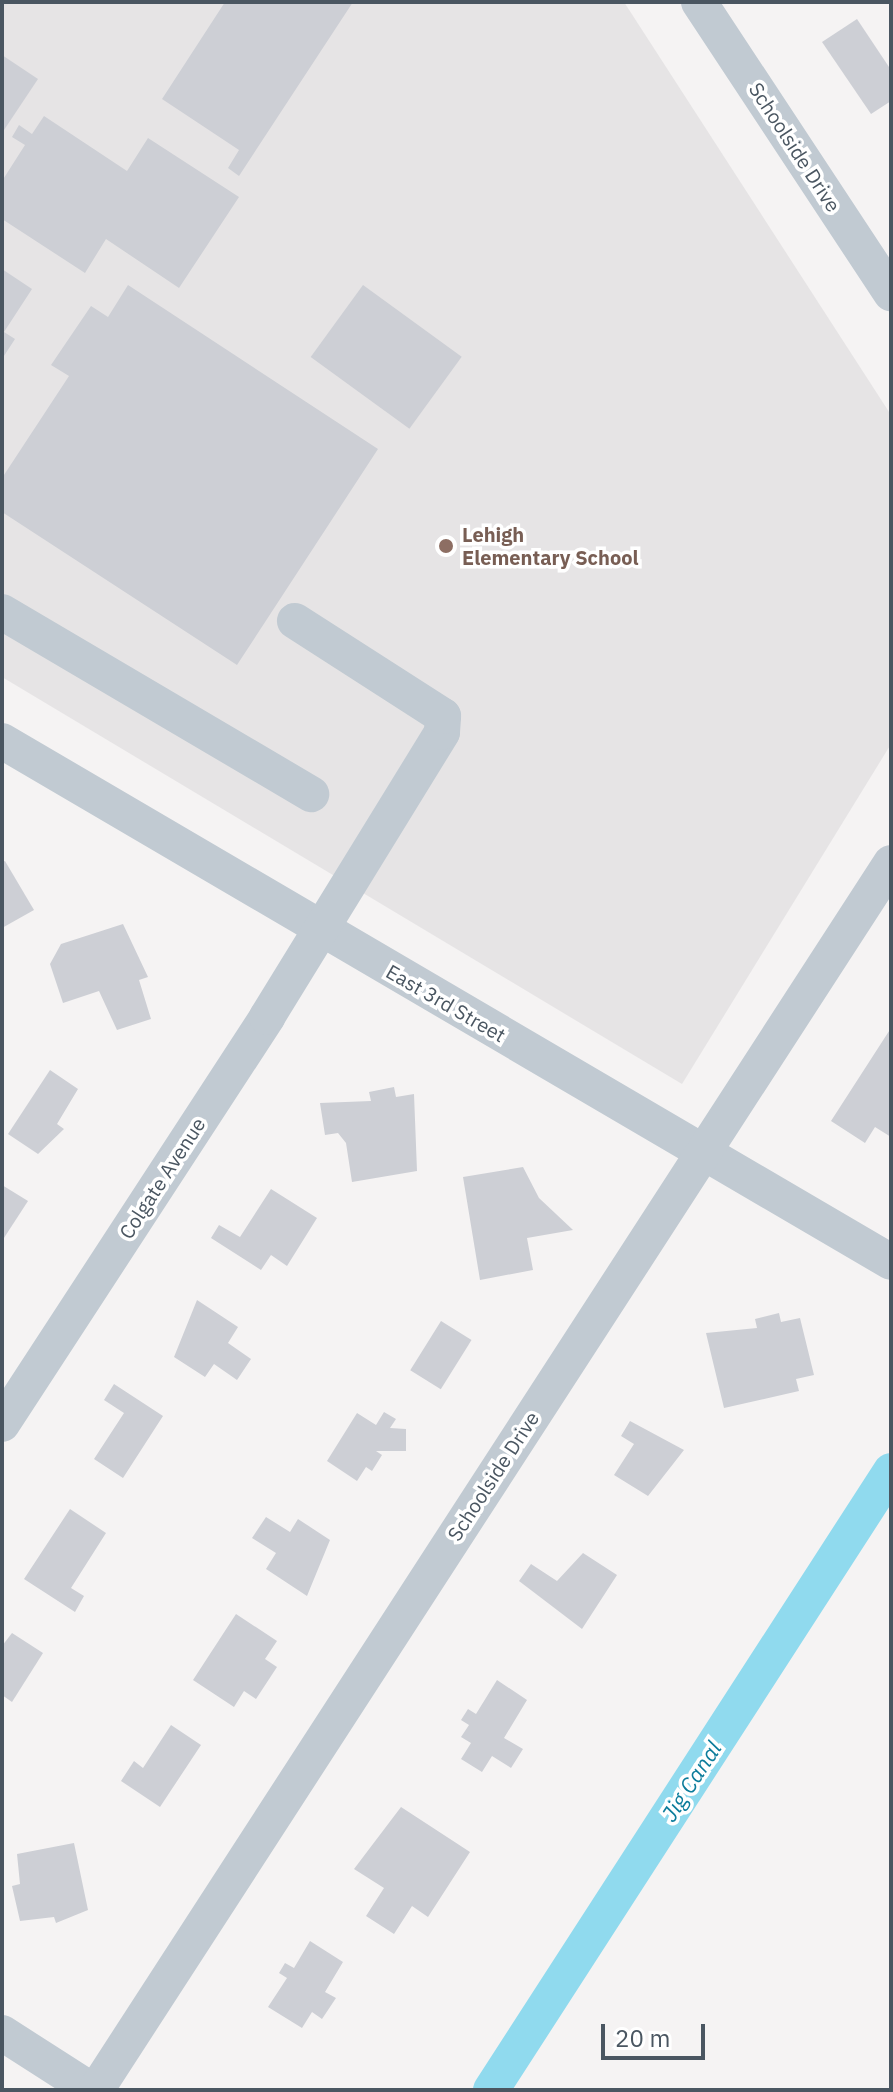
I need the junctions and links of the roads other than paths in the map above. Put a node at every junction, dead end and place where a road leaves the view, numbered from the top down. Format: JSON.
{"nodes":[{"id":1,"x":699,"y":2,"type":"edge"},
{"id":2,"x":891,"y":293,"type":"edge"},
{"id":3,"x":2,"y":612,"type":"edge"},
{"id":4,"x":295,"y":621,"type":"dead end"},
{"id":5,"x":2,"y":741,"type":"edge"},
{"id":6,"x":311,"y":794,"type":"dead end"},
{"id":7,"x":891,"y":863,"type":"edge"},
{"id":8,"x":321,"y":930,"type":"junction"},
{"id":9,"x":702,"y":1152,"type":"junction"},
{"id":10,"x":891,"y":1262,"type":"edge"},
{"id":11,"x":2,"y":1424,"type":"edge"},
{"id":12,"x":2,"y":2033,"type":"edge"},
{"id":13,"x":93,"y":2090,"type":"edge"}],
"edges":[{"from":1,"to":2,"type":"street","name":"Schoolside Drive"},
{"from":3,"to":6,"type":"street"},
{"from":4,"to":8,"type":"street","name":"Colgate Avenue"},
{"from":5,"to":8,"type":"street","name":"East 3rd Street"},
{"from":7,"to":9,"type":"street","name":"Schoolside Drive"},
{"from":8,"to":9,"type":"street","name":"East 3rd Street"},
{"from":8,"to":11,"type":"street","name":"Colgate Avenue"},
{"from":9,"to":10,"type":"street","name":"East 3rd Street"},
{"from":9,"to":13,"type":"street","name":"Schoolside Drive"},
{"from":12,"to":13,"type":"street"}]}
